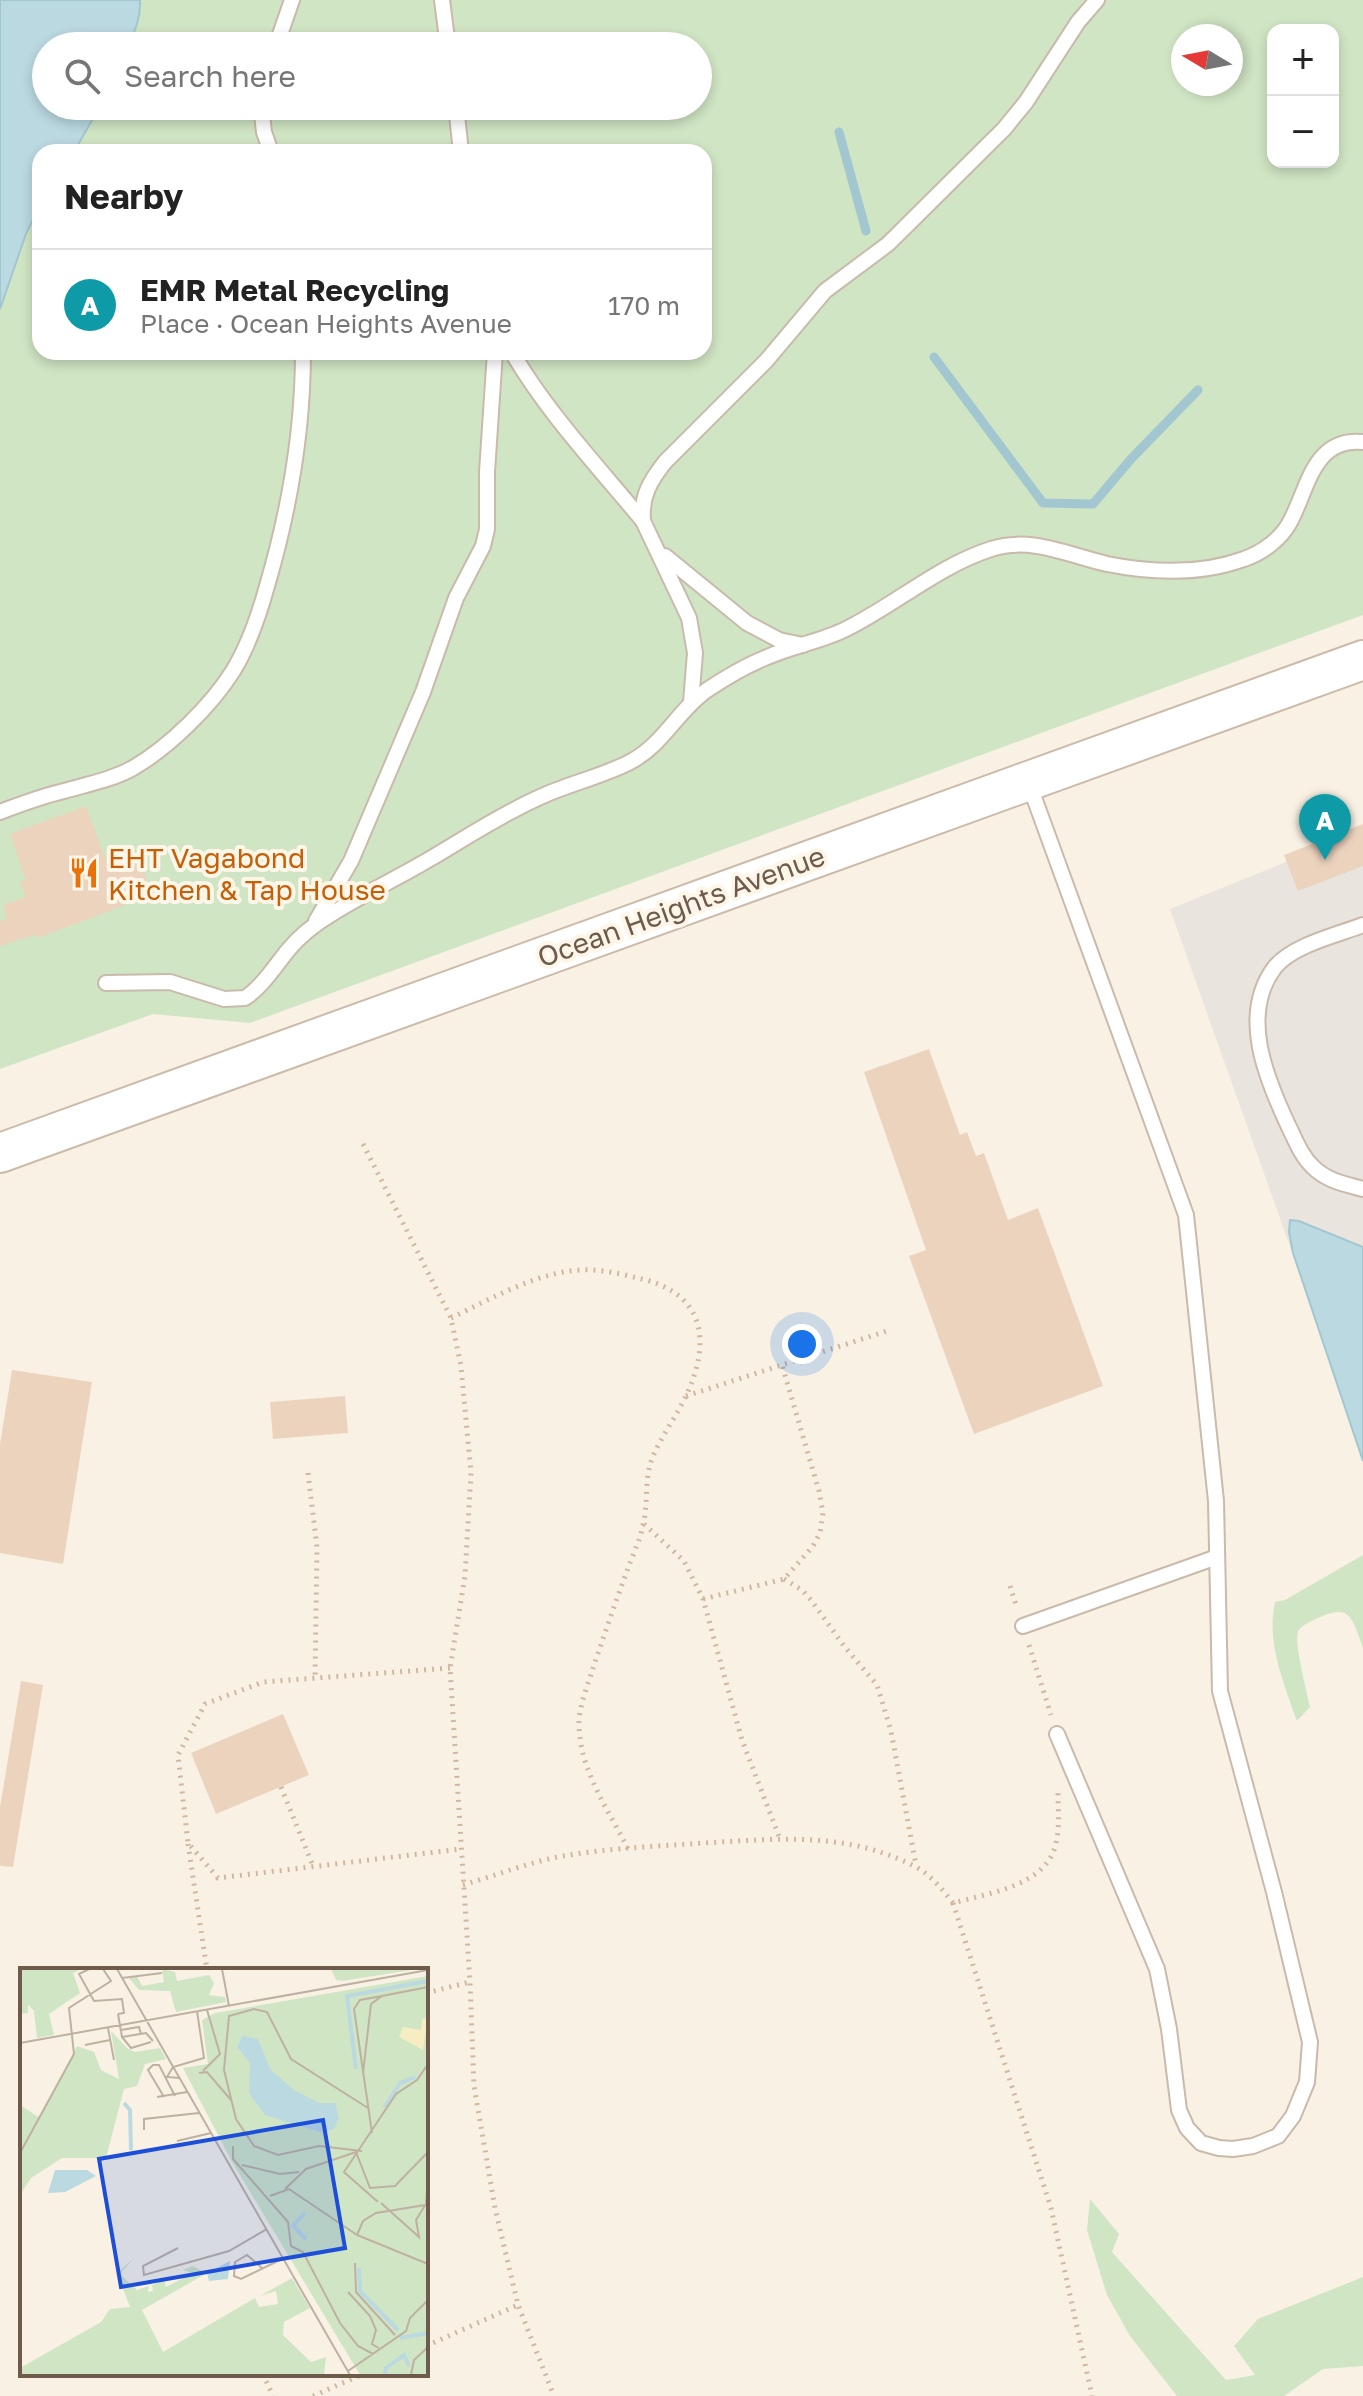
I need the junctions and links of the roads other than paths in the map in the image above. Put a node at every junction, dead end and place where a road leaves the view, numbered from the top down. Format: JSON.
{"nodes":[{"id":1,"x":292,"y":0,"type":"edge"},
{"id":2,"x":442,"y":0,"type":"edge"},
{"id":3,"x":1097,"y":0,"type":"edge"},
{"id":4,"x":281,"y":32,"type":"edge"},
{"id":5,"x":446,"y":32,"type":"edge"},
{"id":6,"x":263,"y":120,"type":"edge"},
{"id":7,"x":458,"y":120,"type":"edge"},
{"id":8,"x":268,"y":144,"type":"edge"},
{"id":9,"x":460,"y":144,"type":"edge"},
{"id":10,"x":302,"y":360,"type":"edge"},
{"id":11,"x":494,"y":360,"type":"edge"},
{"id":12,"x":517,"y":360,"type":"edge"},
{"id":13,"x":1363,"y":442,"type":"edge"},
{"id":14,"x":643,"y":521,"type":"junction"},
{"id":15,"x":656,"y":549,"type":"junction"},
{"id":16,"x":804,"y":645,"type":"junction"},
{"id":17,"x":1363,"y":661,"type":"edge"},
{"id":18,"x":691,"y":702,"type":"junction"},
{"id":19,"x":1028,"y":781,"type":"junction"},
{"id":20,"x":0,"y":812,"type":"edge"},
{"id":21,"x":1363,"y":925,"type":"edge"},
{"id":22,"x":312,"y":928,"type":"junction"},
{"id":23,"x":106,"y":983,"type":"dead end"},
{"id":24,"x":0,"y":1153,"type":"edge"},
{"id":25,"x":1363,"y":1189,"type":"edge"},
{"id":26,"x":1217,"y":1557,"type":"junction"},
{"id":27,"x":1023,"y":1626,"type":"road end"},
{"id":28,"x":1057,"y":1734,"type":"road end"}],
"edges":[{"from":1,"to":4,"type":"lane"},
{"from":2,"to":5,"type":"lane"},
{"from":3,"to":14,"type":"lane"},
{"from":6,"to":8,"type":"lane"},
{"from":7,"to":9,"type":"lane"},
{"from":10,"to":20,"type":"lane"},
{"from":11,"to":22,"type":"lane"},
{"from":12,"to":14,"type":"lane"},
{"from":13,"to":16,"type":"lane"},
{"from":14,"to":15,"type":"lane"},
{"from":15,"to":16,"type":"lane"},
{"from":15,"to":18,"type":"lane"},
{"from":16,"to":18,"type":"lane"},
{"from":17,"to":19,"type":"main road","name":"Ocean Heights Avenue"},
{"from":18,"to":22,"type":"lane"},
{"from":19,"to":24,"type":"main road","name":"Ocean Heights Avenue"},
{"from":19,"to":26,"type":"lane"},
{"from":21,"to":25,"type":"lane"},
{"from":22,"to":23,"type":"lane"},
{"from":26,"to":27,"type":"lane"},
{"from":26,"to":28,"type":"lane"}]}
